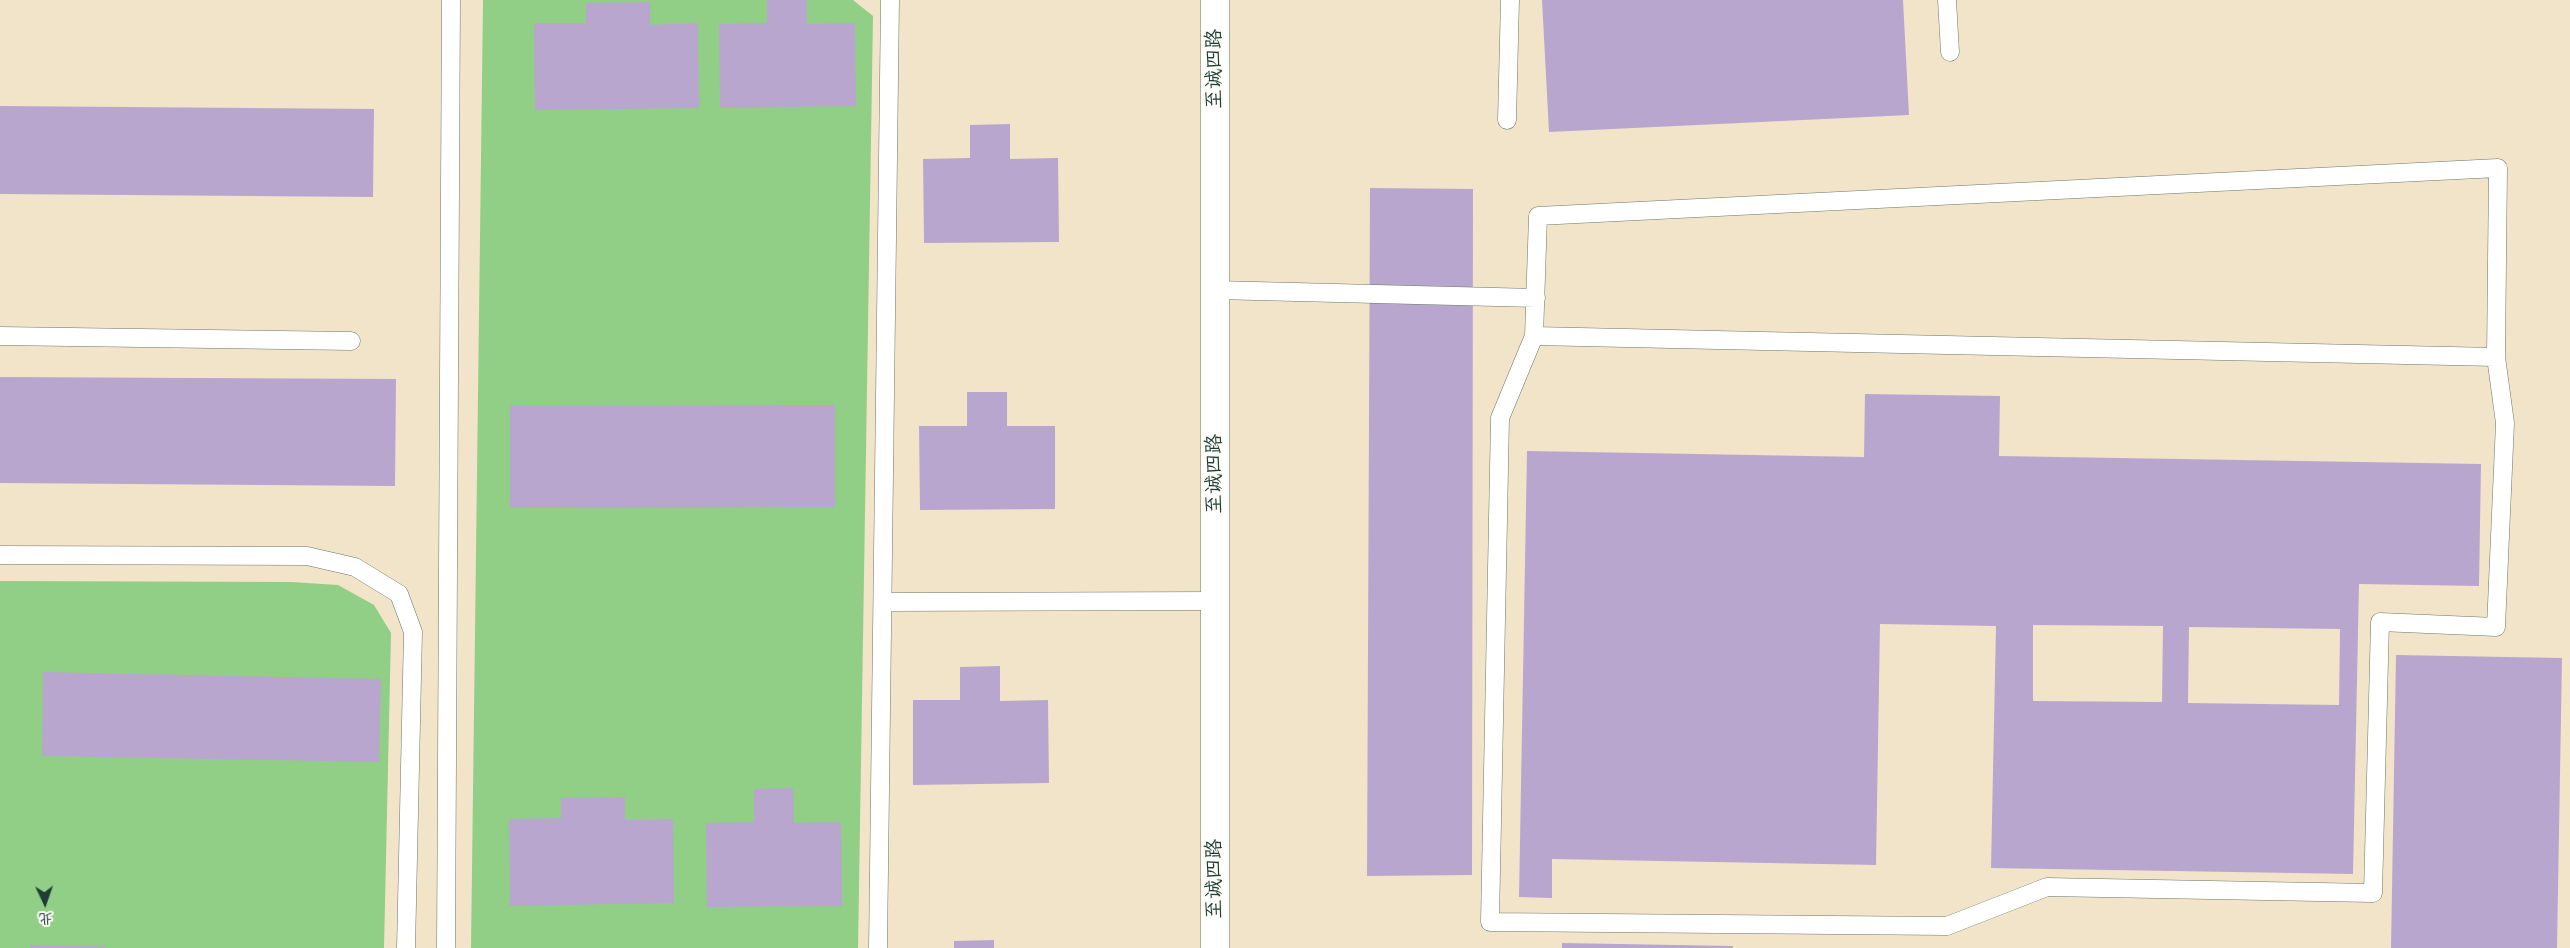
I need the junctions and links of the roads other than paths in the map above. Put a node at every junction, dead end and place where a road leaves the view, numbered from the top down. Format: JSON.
{"nodes":[{"id":1,"x":451,"y":0,"type":"edge"},
{"id":2,"x":890,"y":0,"type":"edge"},
{"id":3,"x":1215,"y":0,"type":"edge"},
{"id":4,"x":1510,"y":0,"type":"edge"},
{"id":5,"x":1946,"y":0,"type":"edge"},
{"id":6,"x":1950,"y":52,"type":"dead end"},
{"id":7,"x":1507,"y":120,"type":"dead end"},
{"id":8,"x":1215,"y":290,"type":"junction"},
{"id":9,"x":1536,"y":298,"type":"junction"},
{"id":10,"x":0,"y":336,"type":"edge"},
{"id":11,"x":1534,"y":336,"type":"junction"},
{"id":12,"x":351,"y":341,"type":"dead end"},
{"id":13,"x":2496,"y":357,"type":"junction"},
{"id":14,"x":0,"y":555,"type":"edge"},
{"id":15,"x":1215,"y":601,"type":"junction"},
{"id":16,"x":883,"y":602,"type":"junction"},
{"id":17,"x":406,"y":948,"type":"edge"},
{"id":18,"x":446,"y":948,"type":"edge"},
{"id":19,"x":878,"y":948,"type":"edge"},
{"id":20,"x":1215,"y":948,"type":"edge"}],
"edges":[{"from":1,"to":18,"type":"lane"},
{"from":2,"to":16,"type":"lane"},
{"from":3,"to":8,"type":"main road","name":"至诚四路"},
{"from":4,"to":7,"type":"lane"},
{"from":5,"to":6,"type":"lane"},
{"from":8,"to":9,"type":"lane"},
{"from":8,"to":15,"type":"main road","name":"至诚四路"},
{"from":9,"to":11,"type":"lane"},
{"from":9,"to":13,"type":"lane"},
{"from":10,"to":12,"type":"lane"},
{"from":11,"to":13,"type":"lane"},
{"from":11,"to":13,"type":"lane"},
{"from":14,"to":17,"type":"lane"},
{"from":15,"to":16,"type":"lane"},
{"from":15,"to":20,"type":"main road","name":"至诚四路"},
{"from":16,"to":19,"type":"lane"}]}
